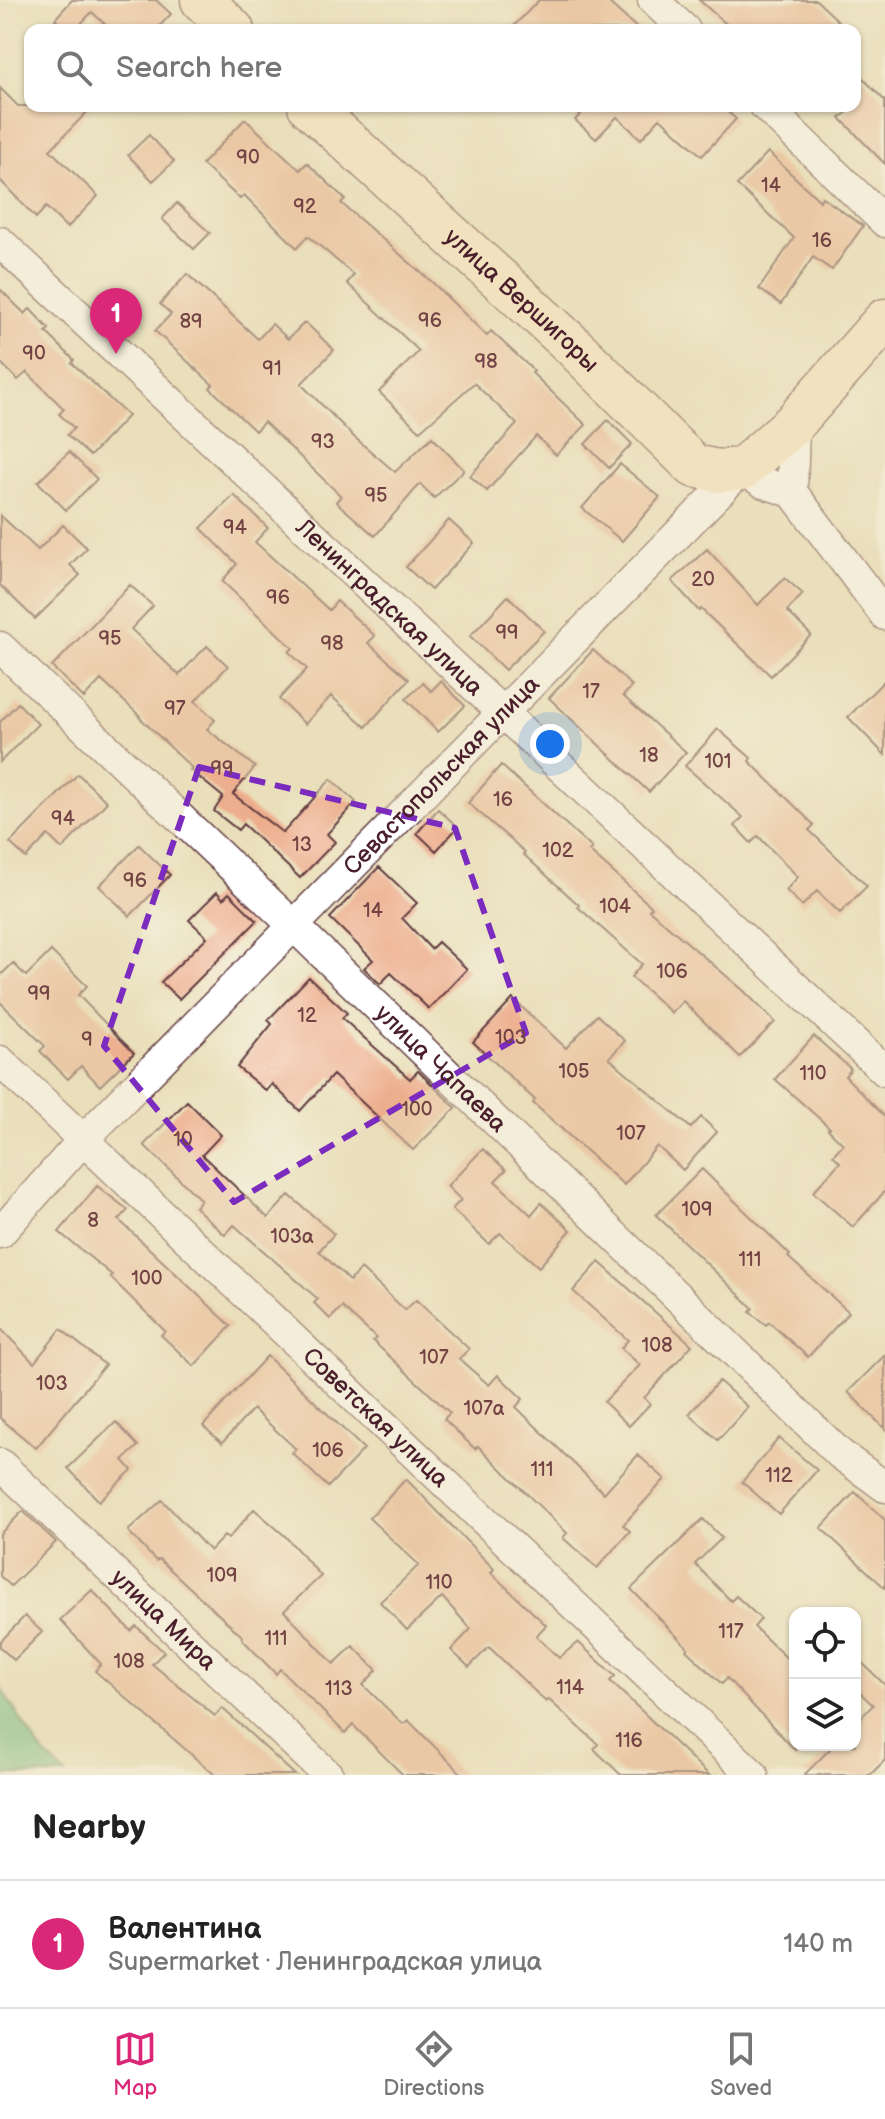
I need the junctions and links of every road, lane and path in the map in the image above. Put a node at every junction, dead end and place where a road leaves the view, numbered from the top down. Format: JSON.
{"nodes":[{"id":1,"x":202,"y":0,"type":"edge"},
{"id":2,"x":653,"y":0,"type":"edge"},
{"id":3,"x":227,"y":24,"type":"edge"},
{"id":4,"x":679,"y":24,"type":"edge"},
{"id":5,"x":316,"y":112,"type":"edge"},
{"id":6,"x":771,"y":112,"type":"edge"},
{"id":7,"x":885,"y":222,"type":"edge"},
{"id":8,"x":0,"y":242,"type":"edge"},
{"id":9,"x":885,"y":320,"type":"edge"},
{"id":10,"x":794,"y":423,"type":"junction"},
{"id":11,"x":742,"y":469,"type":"junction"},
{"id":12,"x":792,"y":492,"type":"junction"},
{"id":13,"x":885,"y":615,"type":"edge"},
{"id":14,"x":0,"y":647,"type":"edge"},
{"id":15,"x":502,"y":712,"type":"junction"},
{"id":16,"x":293,"y":925,"type":"junction"},
{"id":17,"x":0,"y":1061,"type":"edge"},
{"id":18,"x":885,"y":1071,"type":"edge"},
{"id":19,"x":83,"y":1140,"type":"junction"},
{"id":20,"x":0,"y":1233,"type":"edge"},
{"id":21,"x":0,"y":1464,"type":"edge"},
{"id":22,"x":885,"y":1487,"type":"edge"},
{"id":23,"x":328,"y":1775,"type":"edge"},
{"id":24,"x":753,"y":1775,"type":"edge"}],
"edges":[{"from":1,"to":3,"type":"street"},
{"from":2,"to":4,"type":"street"},
{"from":5,"to":11,"type":"street","name":"улица Вершигоры"},
{"from":6,"to":7,"type":"street"},
{"from":8,"to":15,"type":"street","name":"Ленинградская улица"},
{"from":9,"to":10,"type":"street","name":"Севастопольская улица"},
{"from":10,"to":11,"type":"street","name":"Севастопольская улица"},
{"from":10,"to":12,"type":"street"},
{"from":11,"to":12,"type":"street"},
{"from":11,"to":15,"type":"street","name":"Севастопольская улица"},
{"from":12,"to":13,"type":"street"},
{"from":14,"to":16,"type":"street","name":"улица Чапаева"},
{"from":15,"to":16,"type":"street","name":"Севастопольская улица"},
{"from":15,"to":18,"type":"street","name":"Ленинградская улица"},
{"from":16,"to":19,"type":"street","name":"Севастопольская улица"},
{"from":16,"to":22,"type":"street","name":"улица Чапаева"},
{"from":17,"to":19,"type":"street","name":"Советская улица"},
{"from":19,"to":20,"type":"street","name":"Севастопольская улица"},
{"from":19,"to":24,"type":"street","name":"Советская улица"},
{"from":21,"to":23,"type":"street","name":"улица Мира"}]}
